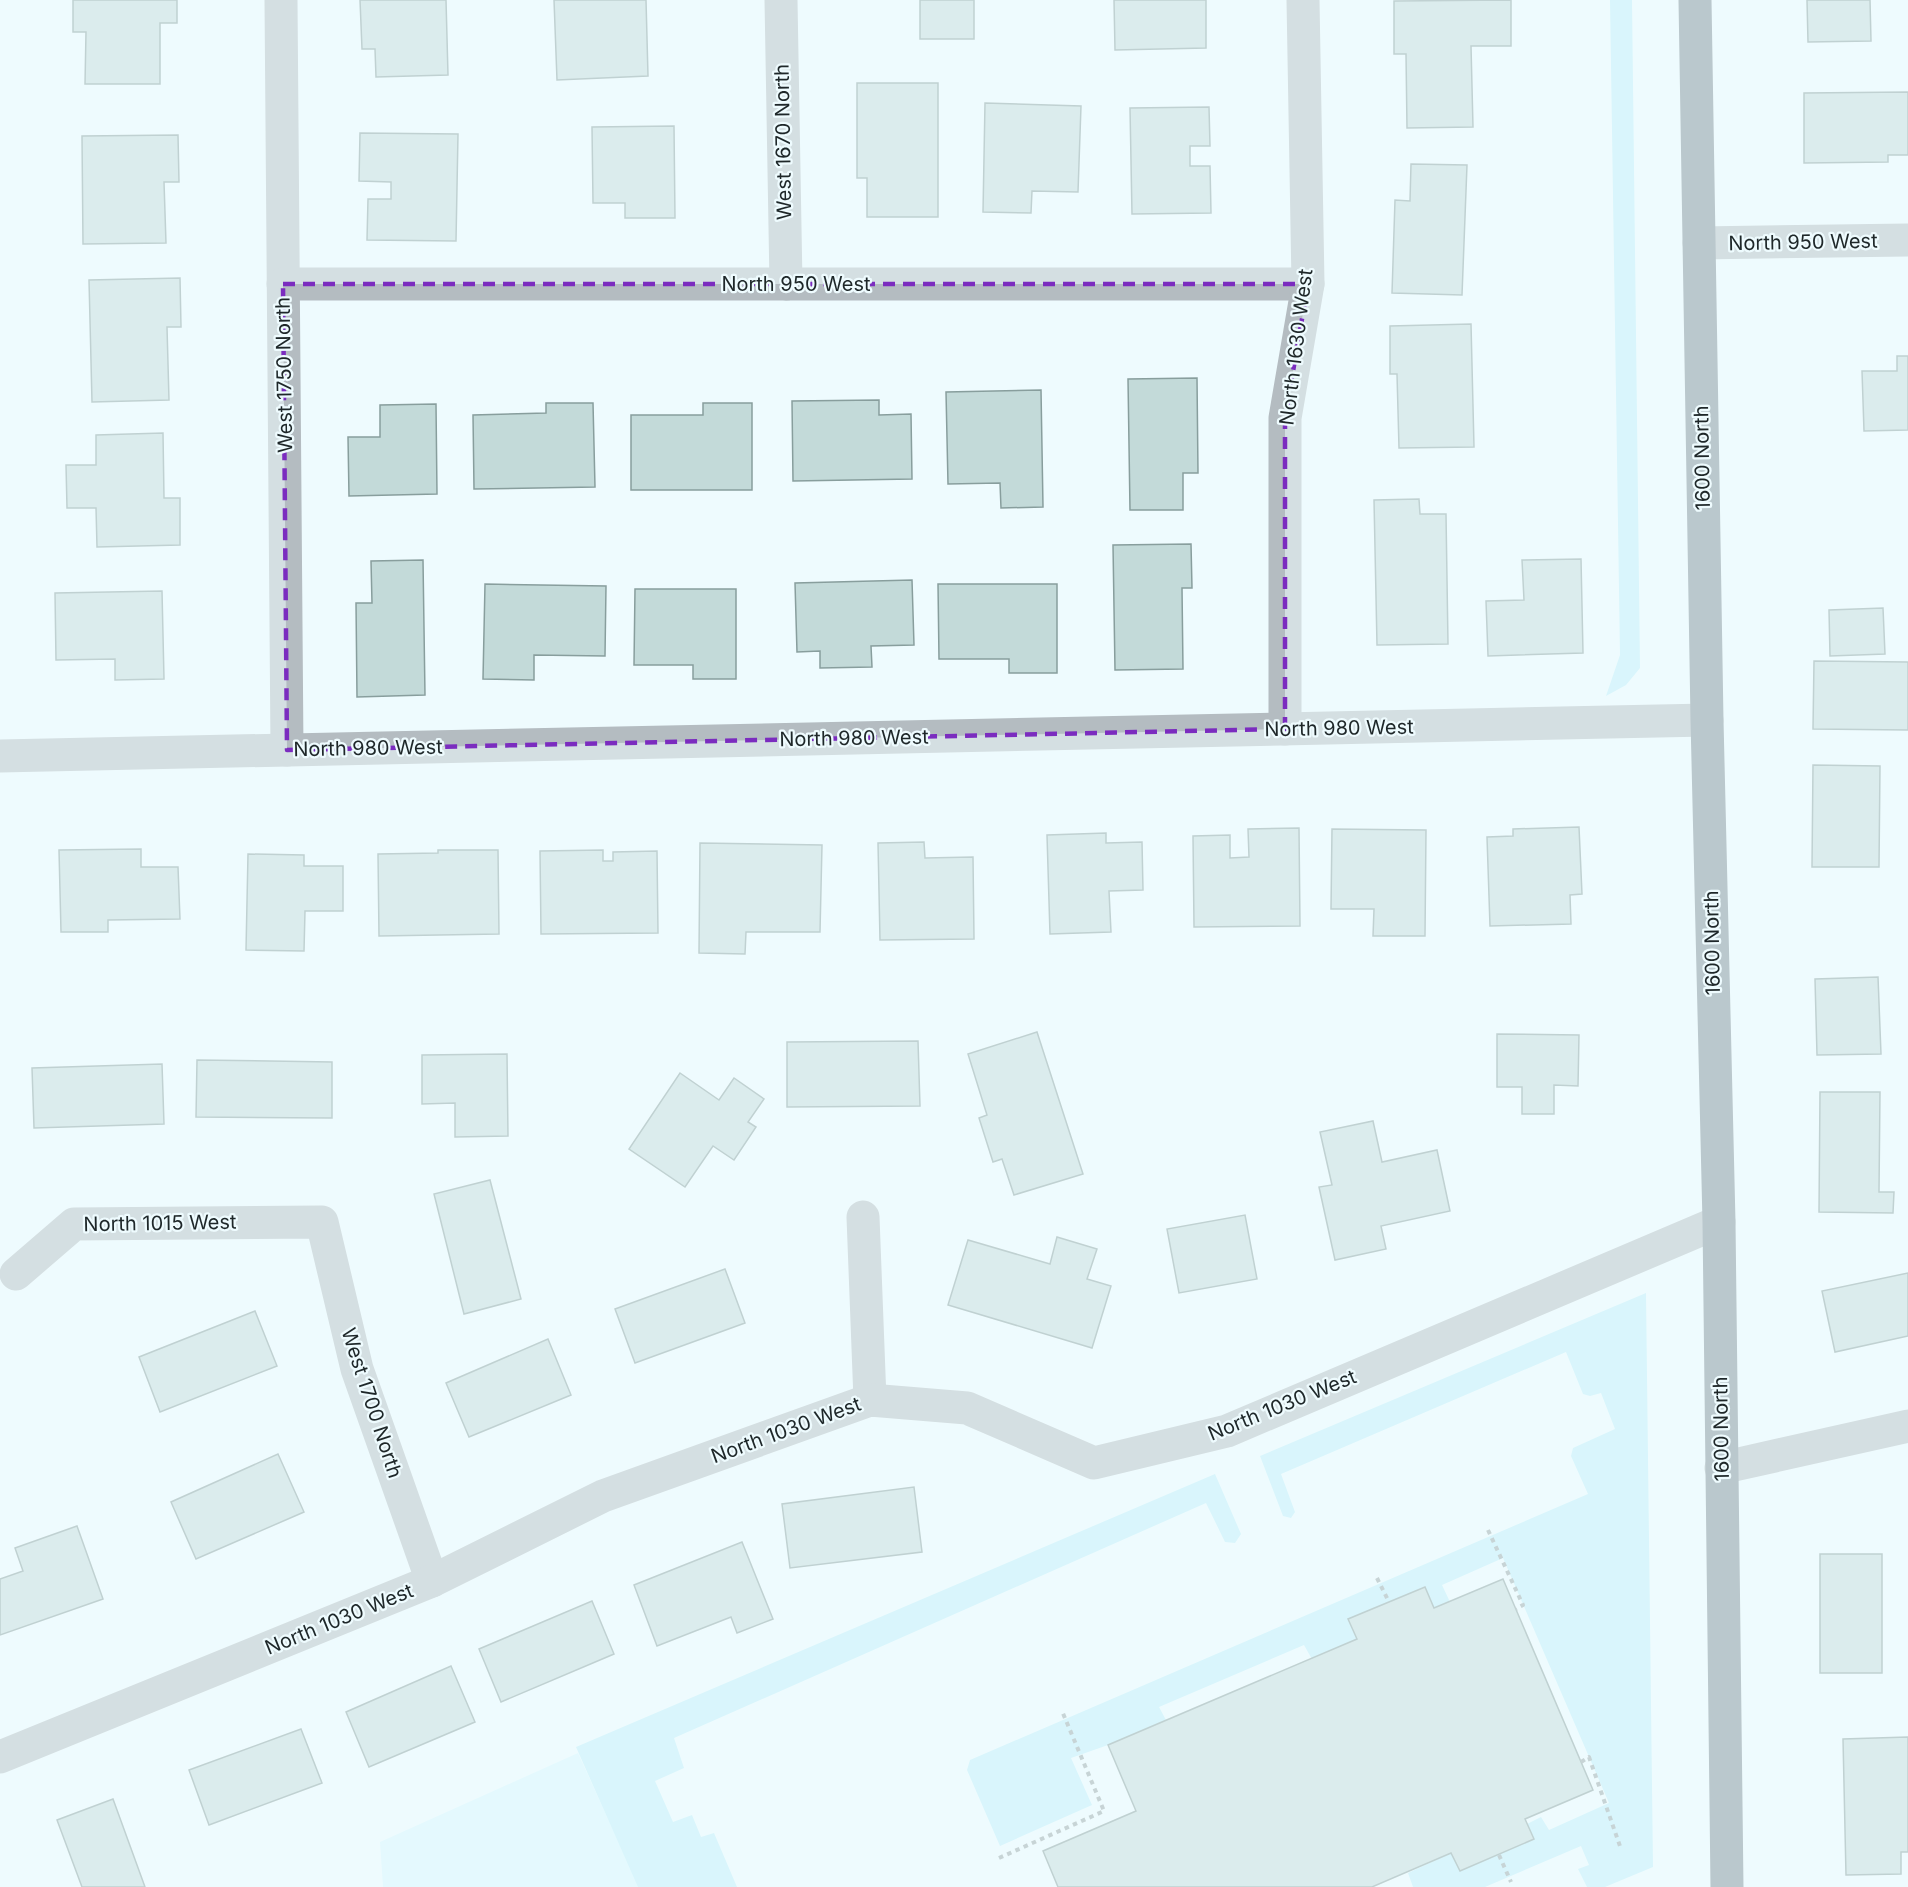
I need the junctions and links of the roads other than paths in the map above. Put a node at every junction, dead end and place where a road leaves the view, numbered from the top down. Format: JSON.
{"nodes":[{"id":1,"x":280,"y":0,"type":"edge"},
{"id":2,"x":781,"y":0,"type":"edge"},
{"id":3,"x":1303,"y":0,"type":"edge"},
{"id":4,"x":1695,"y":0,"type":"edge"},
{"id":5,"x":1908,"y":240,"type":"edge"},
{"id":6,"x":1699,"y":243,"type":"junction"},
{"id":7,"x":283,"y":284,"type":"junction"},
{"id":8,"x":786,"y":284,"type":"junction"},
{"id":9,"x":1308,"y":284,"type":"junction"},
{"id":10,"x":1707,"y":720,"type":"junction"},
{"id":11,"x":1285,"y":729,"type":"junction"},
{"id":12,"x":288,"y":750,"type":"junction"},
{"id":13,"x":0,"y":756,"type":"edge"},
{"id":14,"x":863,"y":1217,"type":"dead end"},
{"id":15,"x":322,"y":1222,"type":"joint"},
{"id":16,"x":1719,"y":1222,"type":"junction"},
{"id":17,"x":16,"y":1274,"type":"dead end"},
{"id":18,"x":870,"y":1400,"type":"junction"},
{"id":19,"x":1908,"y":1426,"type":"edge"},
{"id":20,"x":1721,"y":1468,"type":"junction"},
{"id":21,"x":432,"y":1581,"type":"junction"},
{"id":22,"x":0,"y":1756,"type":"edge"},
{"id":23,"x":1727,"y":1887,"type":"edge"}],
"edges":[{"from":1,"to":7,"type":"street","name":"West 1750 North"},
{"from":2,"to":8,"type":"street","name":"West 1670 North"},
{"from":3,"to":9,"type":"street","name":"North 1630 West"},
{"from":4,"to":6,"type":"main road","name":"1600 North"},
{"from":5,"to":6,"type":"street","name":"North 950 West"},
{"from":6,"to":10,"type":"main road","name":"1600 North"},
{"from":7,"to":8,"type":"street","name":"North 950 West"},
{"from":7,"to":12,"type":"street","name":"West 1750 North"},
{"from":8,"to":9,"type":"street","name":"North 950 West"},
{"from":9,"to":11,"type":"street","name":"North 1630 West"},
{"from":10,"to":11,"type":"street","name":"North 980 West"},
{"from":10,"to":16,"type":"main road","name":"1600 North"},
{"from":11,"to":12,"type":"street","name":"North 980 West"},
{"from":12,"to":13,"type":"street","name":"North 980 West"},
{"from":14,"to":18,"type":"street"},
{"from":15,"to":17,"type":"street","name":"North 1015 West"},
{"from":15,"to":21,"type":"street","name":"West 1700 North"},
{"from":16,"to":18,"type":"street","name":"North 1030 West"},
{"from":16,"to":20,"type":"main road","name":"1600 North"},
{"from":18,"to":21,"type":"street","name":"North 1030 West"},
{"from":19,"to":20,"type":"street"},
{"from":20,"to":23,"type":"main road","name":"1600 North"},
{"from":21,"to":22,"type":"street","name":"North 1030 West"}]}
